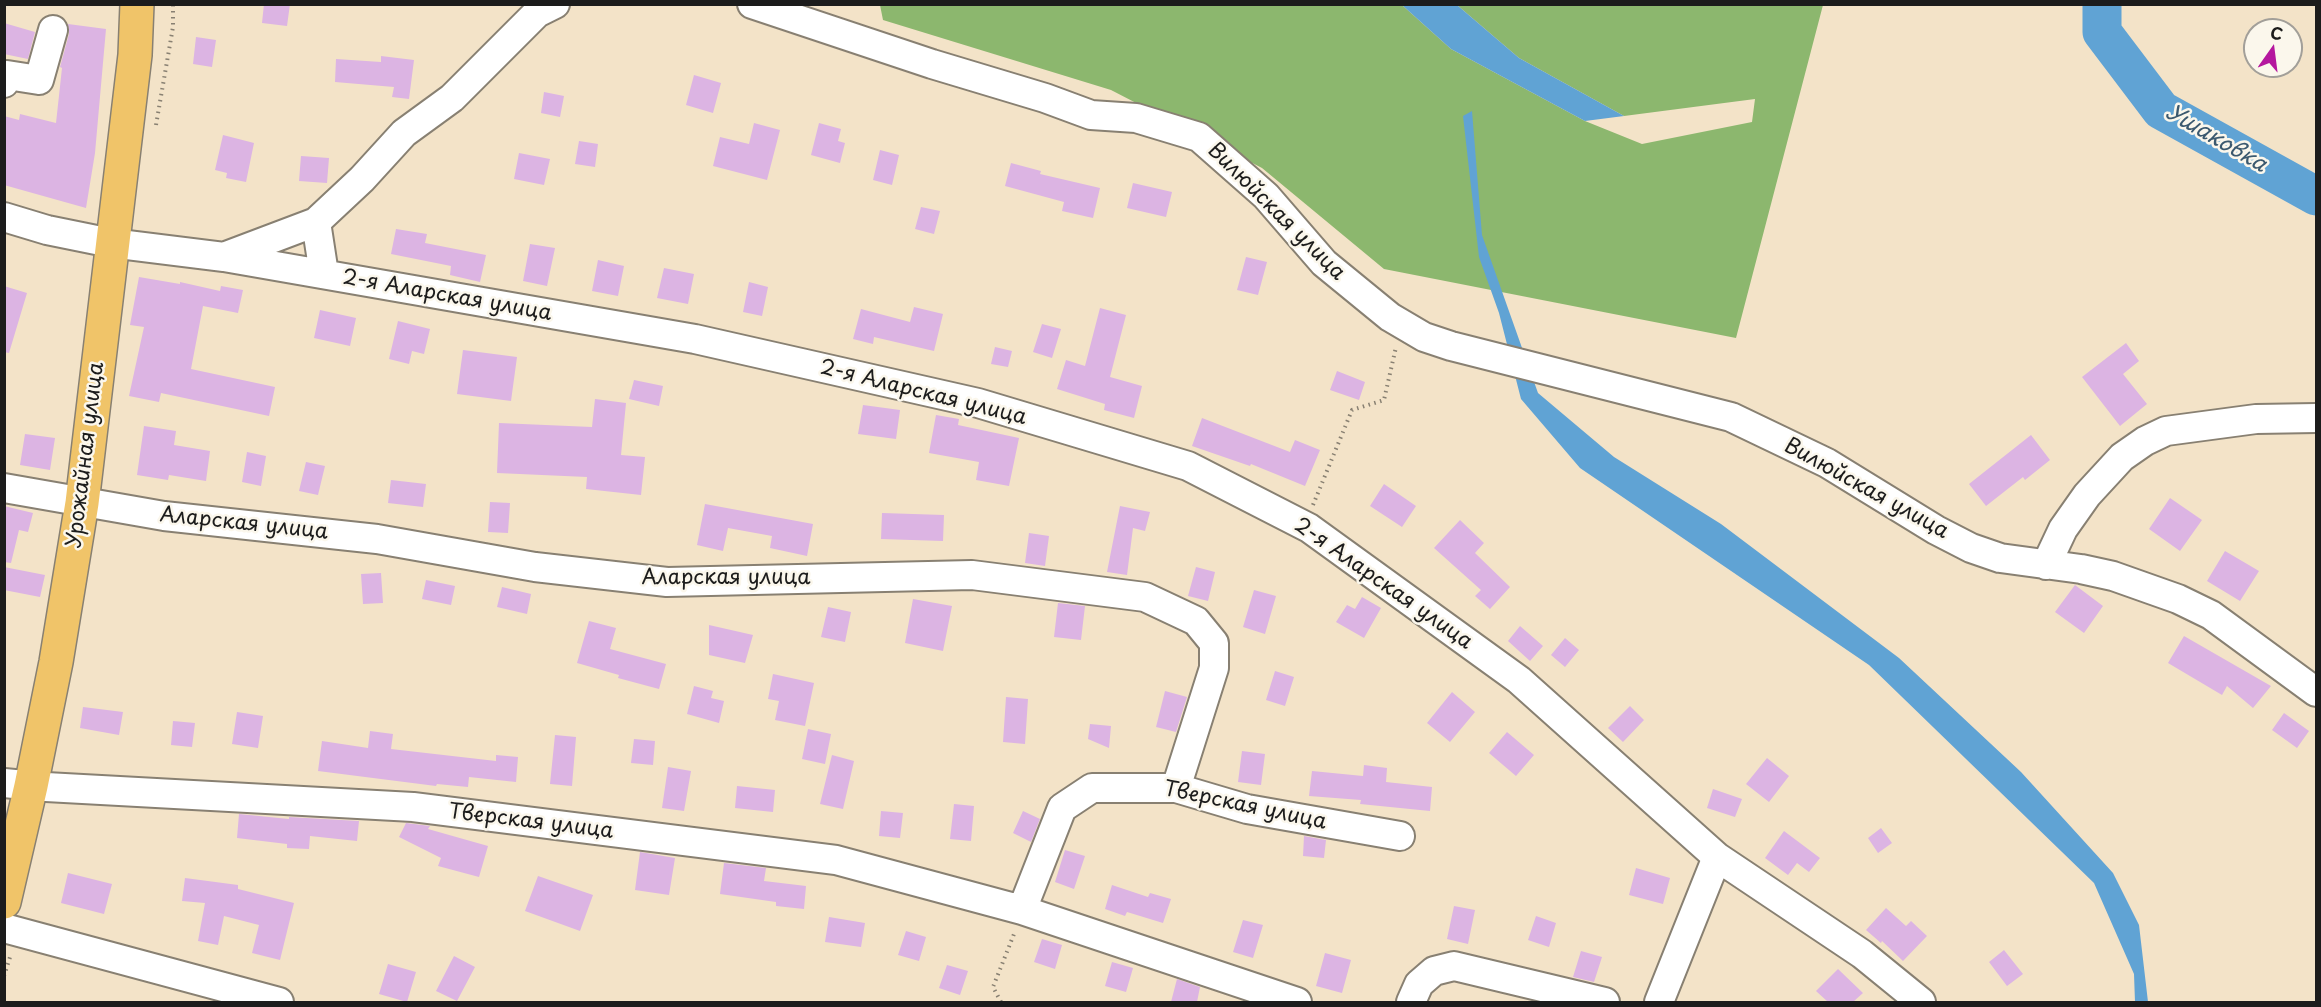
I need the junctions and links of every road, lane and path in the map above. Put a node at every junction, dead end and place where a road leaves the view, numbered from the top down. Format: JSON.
{"nodes":[{"id":1,"x":137,"y":4,"type":"edge"},
{"id":2,"x":173,"y":4,"type":"edge"},
{"id":3,"x":752,"y":4,"type":"edge"},
{"id":4,"x":538,"y":8,"type":"edge"},
{"id":5,"x":173,"y":27,"type":"dead end"},
{"id":6,"x":53,"y":30,"type":"dead end"},
{"id":7,"x":4,"y":83,"type":"edge"},
{"id":8,"x":4,"y":217,"type":"edge"},
{"id":9,"x":316,"y":222,"type":"junction"},
{"id":10,"x":111,"y":243,"type":"junction"},
{"id":11,"x":224,"y":257,"type":"junction"},
{"id":12,"x":324,"y":274,"type":"junction"},
{"id":13,"x":1401,"y":323,"type":"junction"},
{"id":14,"x":2316,"y":418,"type":"edge"},
{"id":15,"x":4,"y":488,"type":"edge"},
{"id":16,"x":82,"y":503,"type":"junction"},
{"id":17,"x":1304,"y":525,"type":"junction"},
{"id":18,"x":2046,"y":565,"type":"junction"},
{"id":19,"x":2316,"y":692,"type":"edge"},
{"id":20,"x":18,"y":784,"type":"edge"},
{"id":21,"x":1176,"y":788,"type":"junction"},
{"id":22,"x":1400,"y":836,"type":"dead end"},
{"id":23,"x":1717,"y":857,"type":"junction"},
{"id":24,"x":4,"y":902,"type":"edge"},
{"id":25,"x":1022,"y":910,"type":"junction"},
{"id":26,"x":4,"y":928,"type":"edge"},
{"id":27,"x":279,"y":1002,"type":"edge"},
{"id":28,"x":1001,"y":1002,"type":"edge"},
{"id":29,"x":1296,"y":1002,"type":"edge"},
{"id":30,"x":1411,"y":1002,"type":"edge"},
{"id":31,"x":1605,"y":1002,"type":"edge"},
{"id":32,"x":1659,"y":1002,"type":"edge"},
{"id":33,"x":1921,"y":1002,"type":"edge"}],
"edges":[{"from":1,"to":10,"type":"main road","name":"Урожайная улица"},
{"from":2,"to":5,"type":"path"},
{"from":3,"to":13,"type":"street","name":"Вилюйская улица"},
{"from":4,"to":9,"type":"street"},
{"from":6,"to":7,"type":"street"},
{"from":8,"to":10,"type":"street","name":"2-я Аларская улица"},
{"from":9,"to":11,"type":"street"},
{"from":9,"to":12,"type":"street"},
{"from":10,"to":11,"type":"street","name":"2-я Аларская улица"},
{"from":10,"to":16,"type":"main road","name":"Урожайная улица"},
{"from":11,"to":12,"type":"street","name":"2-я Аларская улица"},
{"from":12,"to":17,"type":"street","name":"2-я Аларская улица"},
{"from":13,"to":17,"type":"path"},
{"from":13,"to":18,"type":"street","name":"Вилюйская улица"},
{"from":14,"to":18,"type":"street"},
{"from":15,"to":16,"type":"street","name":"Аларская улица"},
{"from":16,"to":20,"type":"main road","name":"Урожайная улица"},
{"from":16,"to":21,"type":"street","name":"Аларская улица"},
{"from":17,"to":23,"type":"street","name":"2-я Аларская улица"},
{"from":18,"to":19,"type":"street","name":"Вилюйская улица"},
{"from":20,"to":24,"type":"main road","name":"Урожайная улица"},
{"from":20,"to":25,"type":"street","name":"Тверская улица"},
{"from":21,"to":22,"type":"street","name":"Тверская улица"},
{"from":21,"to":25,"type":"street","name":"Тверская улица"},
{"from":23,"to":32,"type":"street"},
{"from":23,"to":33,"type":"street","name":"2-я Аларская улица"},
{"from":25,"to":28,"type":"path"},
{"from":25,"to":29,"type":"street","name":"Тверская улица"},
{"from":26,"to":27,"type":"street"},
{"from":30,"to":31,"type":"street"}]}
